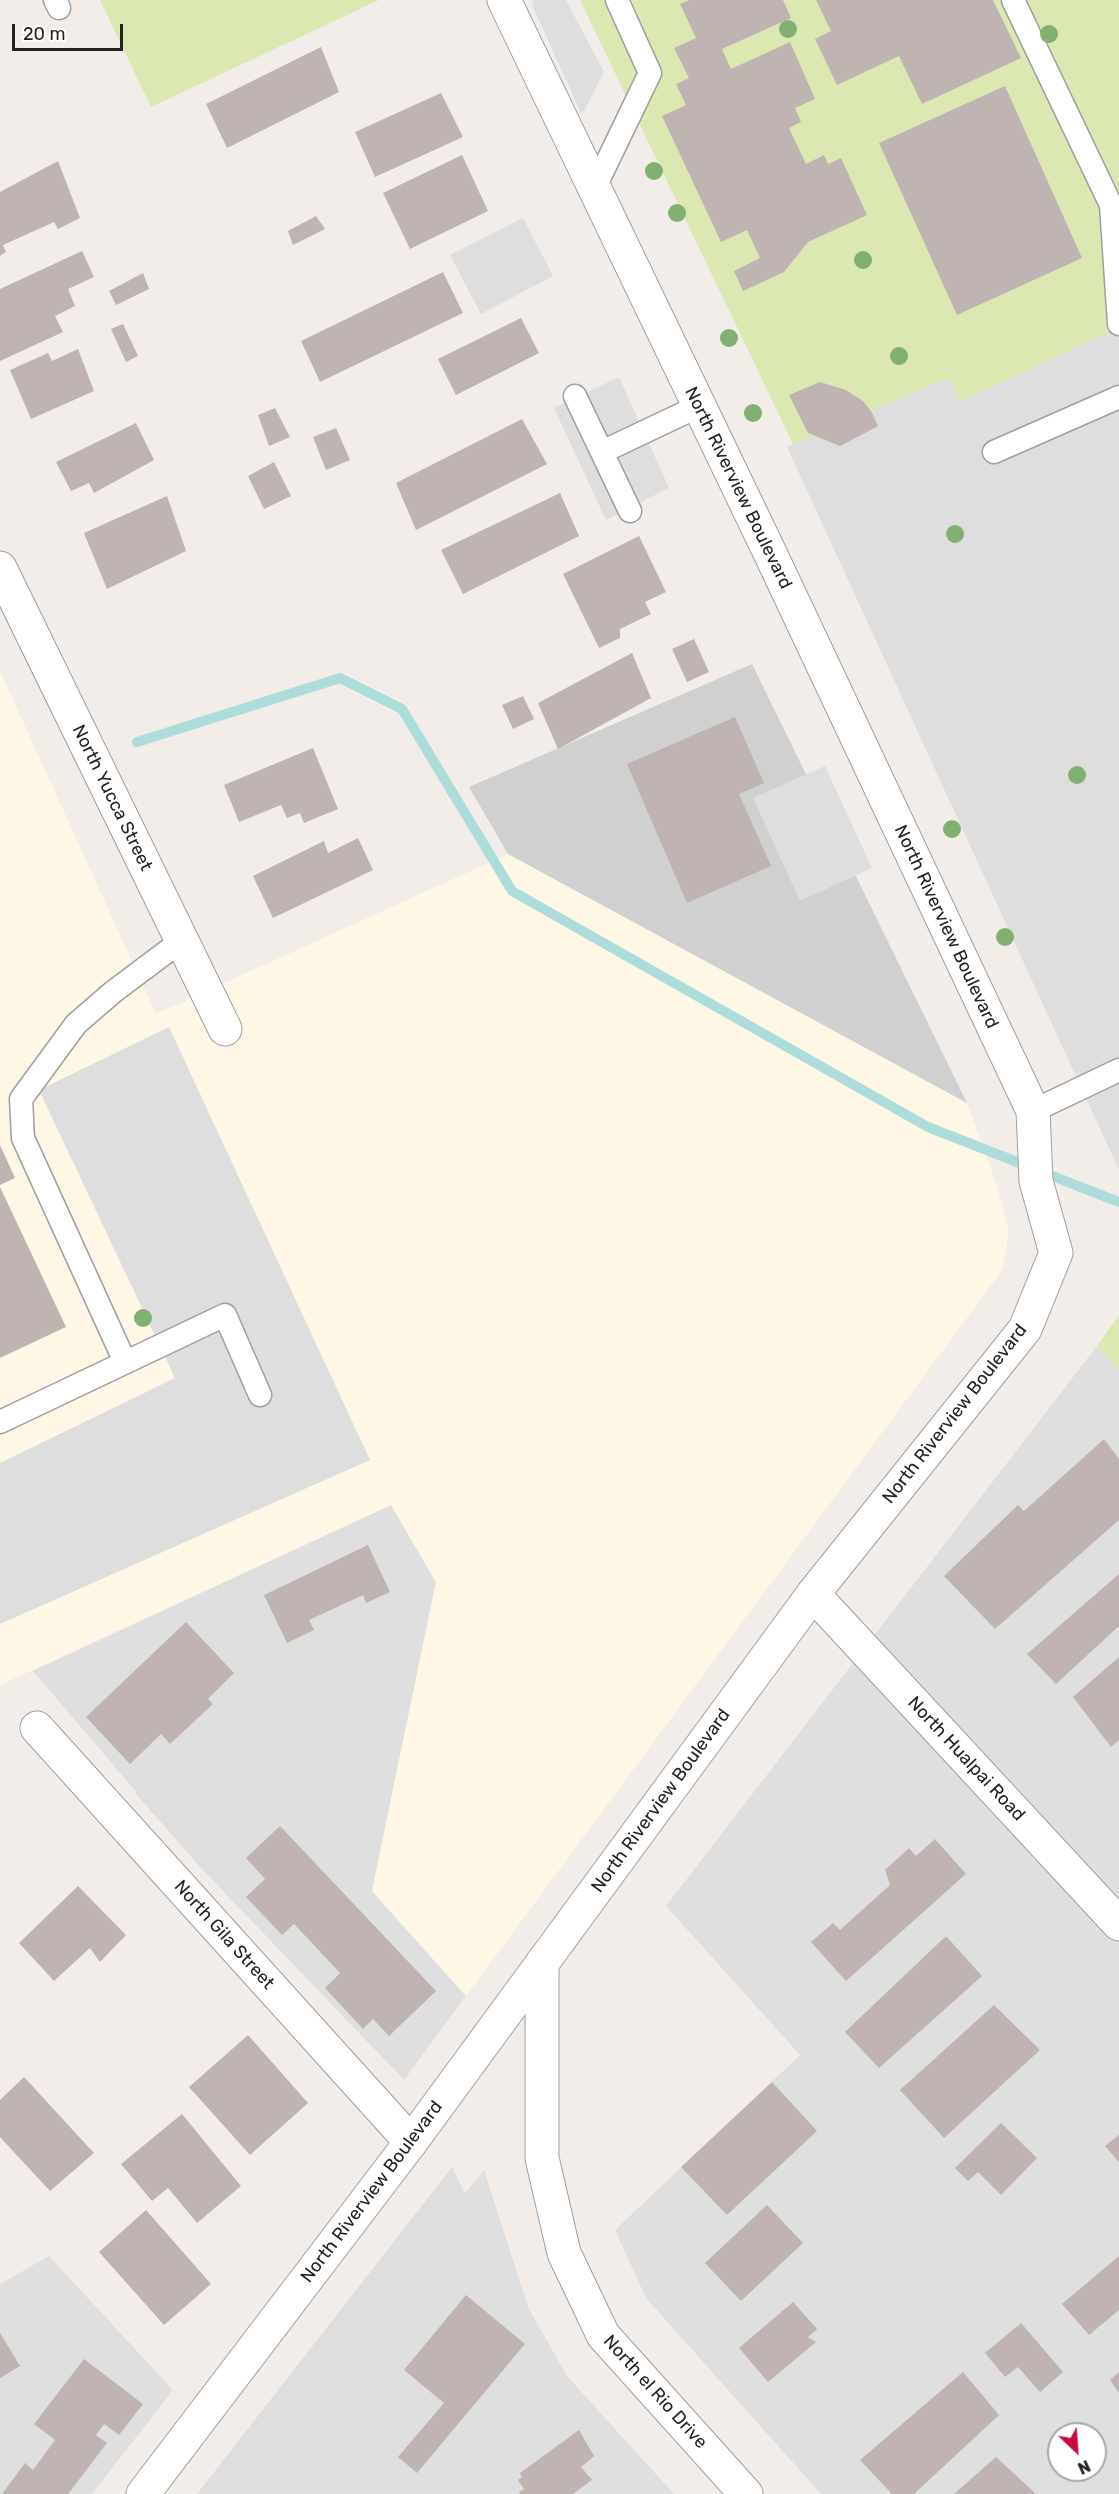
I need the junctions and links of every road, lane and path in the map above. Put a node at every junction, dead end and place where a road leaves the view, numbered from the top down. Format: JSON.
{"nodes":[{"id":1,"x":504,"y":0,"type":"edge"},
{"id":2,"x":617,"y":0,"type":"edge"},
{"id":3,"x":1013,"y":0,"type":"edge"},
{"id":4,"x":595,"y":187,"type":"junction"},
{"id":5,"x":1119,"y":324,"type":"edge"},
{"id":6,"x":575,"y":396,"type":"dead end"},
{"id":7,"x":1119,"y":397,"type":"edge"},
{"id":8,"x":699,"y":406,"type":"junction"},
{"id":9,"x":602,"y":452,"type":"junction"},
{"id":10,"x":994,"y":452,"type":"dead end"},
{"id":11,"x":630,"y":512,"type":"dead end"},
{"id":12,"x":0,"y":568,"type":"edge"},
{"id":13,"x":181,"y":941,"type":"junction"},
{"id":14,"x":225,"y":1029,"type":"dead end"},
{"id":15,"x":1119,"y":1070,"type":"edge"},
{"id":16,"x":1033,"y":1111,"type":"junction"},
{"id":17,"x":125,"y":1362,"type":"junction"},
{"id":18,"x":260,"y":1395,"type":"dead end"},
{"id":19,"x":0,"y":1422,"type":"edge"},
{"id":20,"x":813,"y":1594,"type":"junction"},
{"id":21,"x":37,"y":1728,"type":"dead end"},
{"id":22,"x":1119,"y":1924,"type":"edge"},
{"id":23,"x":542,"y":1963,"type":"junction"},
{"id":24,"x":411,"y":2142,"type":"junction"},
{"id":25,"x":143,"y":2494,"type":"edge"},
{"id":26,"x":746,"y":2494,"type":"edge"}],
"edges":[{"from":1,"to":4,"type":"street","name":"North Riverview Boulevard"},
{"from":2,"to":4,"type":"lane"},
{"from":3,"to":5,"type":"lane"},
{"from":4,"to":8,"type":"street","name":"North Riverview Boulevard"},
{"from":6,"to":9,"type":"lane"},
{"from":7,"to":10,"type":"lane"},
{"from":8,"to":9,"type":"lane"},
{"from":8,"to":16,"type":"street","name":"North Riverview Boulevard"},
{"from":9,"to":11,"type":"lane"},
{"from":12,"to":13,"type":"street","name":"North Yucca Street"},
{"from":13,"to":14,"type":"street","name":"North Yucca Street"},
{"from":13,"to":17,"type":"lane"},
{"from":15,"to":16,"type":"lane"},
{"from":16,"to":20,"type":"street","name":"North Riverview Boulevard"},
{"from":17,"to":18,"type":"lane"},
{"from":17,"to":19,"type":"lane"},
{"from":20,"to":22,"type":"street","name":"North Hualpai Road"},
{"from":20,"to":23,"type":"street","name":"North Riverview Boulevard"},
{"from":21,"to":24,"type":"street","name":"North Gila Street"},
{"from":23,"to":24,"type":"street","name":"North Riverview Boulevard"},
{"from":23,"to":26,"type":"street","name":"North el Rio Drive"},
{"from":24,"to":25,"type":"street","name":"North Riverview Boulevard"}]}
